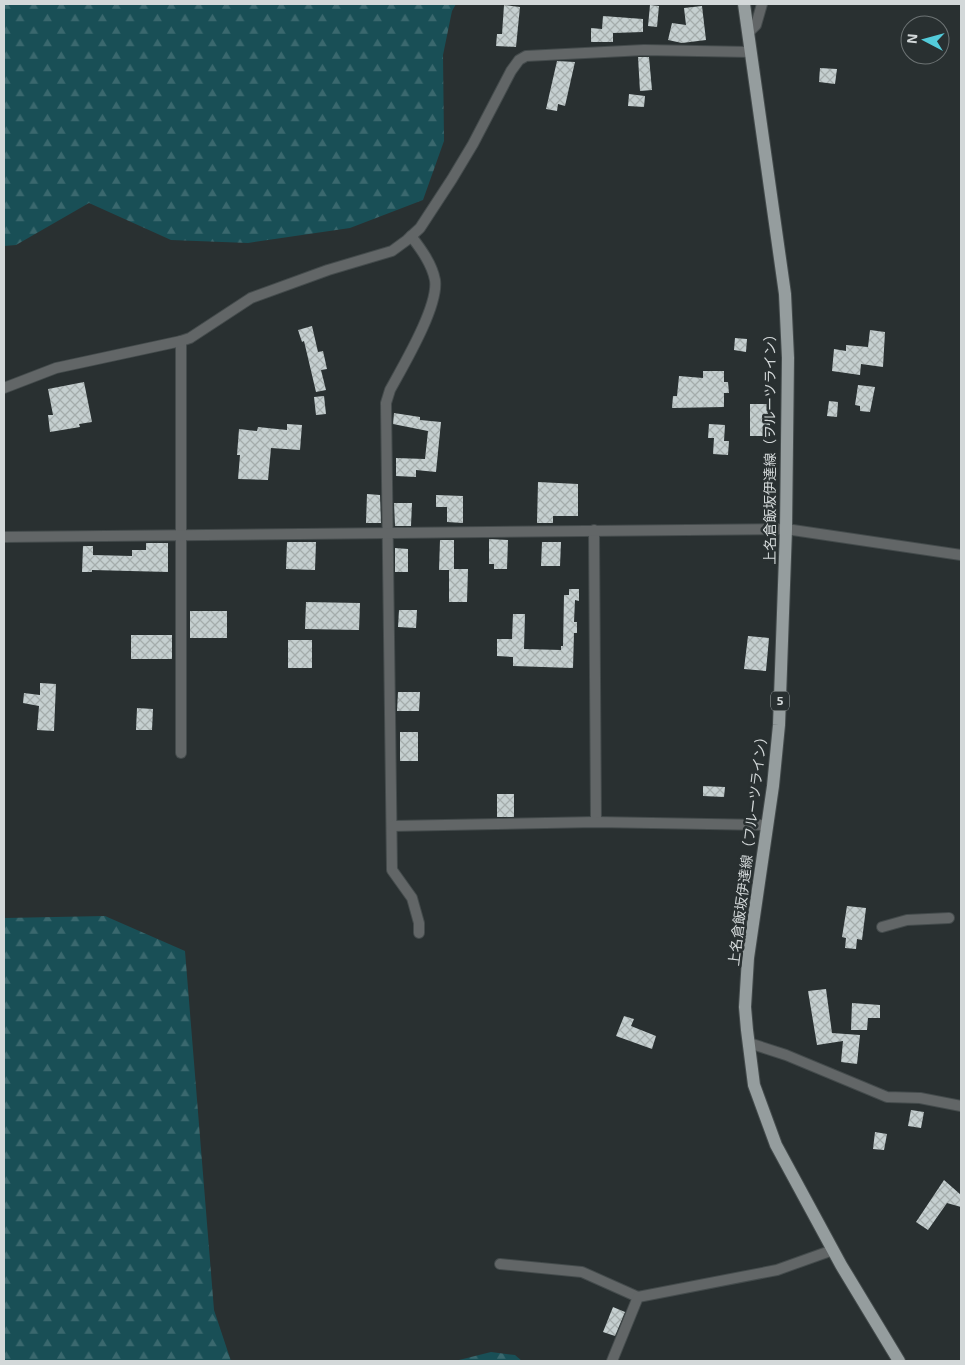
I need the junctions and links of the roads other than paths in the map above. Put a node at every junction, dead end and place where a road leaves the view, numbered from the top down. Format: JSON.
{"nodes":[{"id":1,"x":744,"y":4,"type":"edge"},
{"id":2,"x":762,"y":4,"type":"edge"},
{"id":3,"x":749,"y":32,"type":"junction"},
{"id":4,"x":751,"y":52,"type":"junction"},
{"id":5,"x":411,"y":236,"type":"junction"},
{"id":6,"x":181,"y":341,"type":"junction"},
{"id":7,"x":4,"y":388,"type":"edge"},
{"id":8,"x":786,"y":529,"type":"junction"},
{"id":9,"x":594,"y":530,"type":"junction"},
{"id":10,"x":388,"y":533,"type":"junction"},
{"id":11,"x":182,"y":535,"type":"junction"},
{"id":12,"x":4,"y":537,"type":"edge"},
{"id":13,"x":961,"y":555,"type":"edge"},
{"id":14,"x":181,"y":753,"type":"dead end"},
{"id":15,"x":596,"y":822,"type":"junction"},
{"id":16,"x":767,"y":825,"type":"junction"},
{"id":17,"x":392,"y":826,"type":"junction"},
{"id":18,"x":949,"y":918,"type":"dead end"},
{"id":19,"x":882,"y":927,"type":"dead end"},
{"id":20,"x":419,"y":934,"type":"dead end"},
{"id":21,"x":749,"y":1044,"type":"junction"},
{"id":22,"x":961,"y":1106,"type":"edge"},
{"id":23,"x":833,"y":1250,"type":"junction"},
{"id":24,"x":500,"y":1264,"type":"dead end"},
{"id":25,"x":638,"y":1297,"type":"junction"},
{"id":26,"x":612,"y":1361,"type":"edge"},
{"id":27,"x":899,"y":1361,"type":"edge"}],
"edges":[{"from":1,"to":3,"type":"main road","name":"上名倉飯坂伊達線（フルーツライン）","number":"5"},
{"from":2,"to":3,"type":"street"},
{"from":3,"to":4,"type":"main road","name":"上名倉飯坂伊達線（フルーツライン）","number":"5"},
{"from":4,"to":5,"type":"street"},
{"from":4,"to":8,"type":"main road","name":"上名倉飯坂伊達線（フルーツライン）","number":"5"},
{"from":5,"to":6,"type":"street"},
{"from":5,"to":10,"type":"street"},
{"from":6,"to":7,"type":"street"},
{"from":6,"to":11,"type":"street"},
{"from":8,"to":9,"type":"street"},
{"from":8,"to":13,"type":"street"},
{"from":8,"to":16,"type":"main road","name":"上名倉飯坂伊達線（フルーツライン）","number":"5"},
{"from":9,"to":10,"type":"street"},
{"from":9,"to":15,"type":"street"},
{"from":10,"to":11,"type":"street"},
{"from":10,"to":17,"type":"street"},
{"from":11,"to":12,"type":"street"},
{"from":11,"to":14,"type":"street"},
{"from":15,"to":16,"type":"street"},
{"from":15,"to":17,"type":"street"},
{"from":16,"to":21,"type":"main road","name":"上名倉飯坂伊達線（フルーツライン）","number":"5"},
{"from":17,"to":20,"type":"street"},
{"from":18,"to":19,"type":"street"},
{"from":21,"to":22,"type":"street"},
{"from":21,"to":23,"type":"main road","name":"上名倉飯坂伊達線（フルーツライン）","number":"5"},
{"from":23,"to":25,"type":"street"},
{"from":23,"to":27,"type":"main road","name":"上名倉飯坂伊達線（フルーツライン）","number":"5"},
{"from":24,"to":25,"type":"street"},
{"from":25,"to":26,"type":"street"}]}
